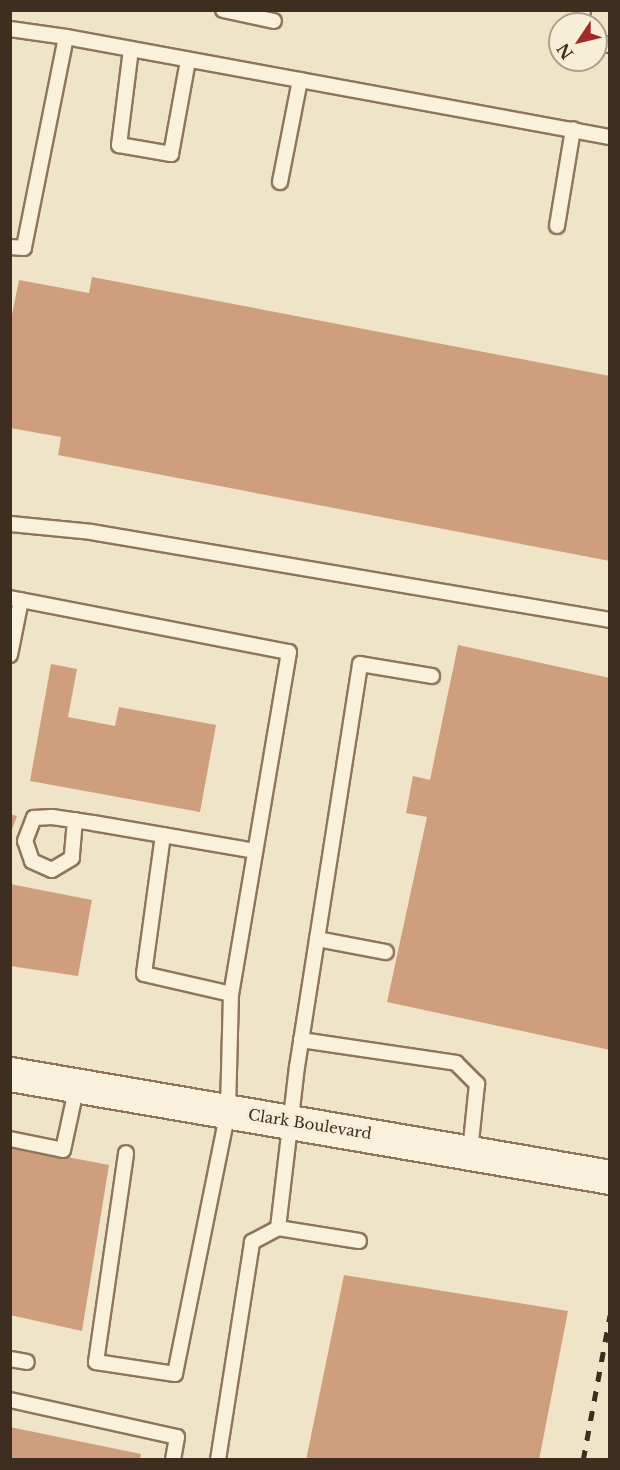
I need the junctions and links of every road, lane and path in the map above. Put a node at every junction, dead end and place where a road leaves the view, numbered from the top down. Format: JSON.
{"nodes":[{"id":1,"x":223,"y":10,"type":"edge"},
{"id":2,"x":274,"y":21,"type":"dead end"},
{"id":3,"x":10,"y":29,"type":"edge"},
{"id":4,"x":66,"y":38,"type":"junction"},
{"id":5,"x":131,"y":49,"type":"junction"},
{"id":6,"x":188,"y":60,"type":"junction"},
{"id":7,"x":300,"y":80,"type":"junction"},
{"id":8,"x":573,"y":129,"type":"junction"},
{"id":9,"x":609,"y":137,"type":"edge"},
{"id":10,"x":280,"y":182,"type":"dead end"},
{"id":11,"x":557,"y":226,"type":"dead end"},
{"id":12,"x":10,"y":247,"type":"edge"},
{"id":13,"x":10,"y":524,"type":"edge"},
{"id":14,"x":16,"y":598,"type":"edge"},
{"id":15,"x":609,"y":620,"type":"edge"},
{"id":16,"x":10,"y":656,"type":"edge"},
{"id":17,"x":432,"y":676,"type":"dead end"},
{"id":18,"x":75,"y":820,"type":"junction"},
{"id":19,"x":164,"y":835,"type":"junction"},
{"id":20,"x":255,"y":851,"type":"junction"},
{"id":21,"x":317,"y":939,"type":"junction"},
{"id":22,"x":386,"y":952,"type":"dead end"},
{"id":23,"x":231,"y":994,"type":"junction"},
{"id":24,"x":301,"y":1040,"type":"junction"},
{"id":25,"x":10,"y":1074,"type":"edge"},
{"id":26,"x":77,"y":1085,"type":"junction"},
{"id":27,"x":228,"y":1111,"type":"junction"},
{"id":28,"x":291,"y":1119,"type":"junction"},
{"id":29,"x":10,"y":1139,"type":"edge"},
{"id":30,"x":470,"y":1152,"type":"junction"},
{"id":31,"x":126,"y":1153,"type":"dead end"},
{"id":32,"x":609,"y":1177,"type":"edge"},
{"id":33,"x":278,"y":1228,"type":"junction"},
{"id":34,"x":359,"y":1241,"type":"dead end"},
{"id":35,"x":10,"y":1359,"type":"edge"},
{"id":36,"x":27,"y":1362,"type":"dead end"},
{"id":37,"x":10,"y":1400,"type":"edge"},
{"id":38,"x":173,"y":1460,"type":"edge"},
{"id":39,"x":218,"y":1460,"type":"edge"}],
"edges":[{"from":1,"to":2,"type":"lane"},
{"from":3,"to":4,"type":"lane"},
{"from":4,"to":5,"type":"lane"},
{"from":4,"to":12,"type":"lane"},
{"from":5,"to":6,"type":"lane"},
{"from":5,"to":6,"type":"lane"},
{"from":6,"to":7,"type":"lane"},
{"from":7,"to":8,"type":"lane"},
{"from":7,"to":10,"type":"lane"},
{"from":8,"to":9,"type":"lane"},
{"from":8,"to":11,"type":"lane"},
{"from":13,"to":15,"type":"lane"},
{"from":14,"to":16,"type":"lane"},
{"from":14,"to":20,"type":"lane"},
{"from":17,"to":21,"type":"lane"},
{"from":18,"to":18,"type":"lane"},
{"from":18,"to":19,"type":"lane"},
{"from":19,"to":20,"type":"lane"},
{"from":19,"to":23,"type":"lane"},
{"from":20,"to":23,"type":"lane"},
{"from":21,"to":22,"type":"lane"},
{"from":21,"to":24,"type":"lane"},
{"from":23,"to":27,"type":"lane"},
{"from":24,"to":28,"type":"lane"},
{"from":24,"to":30,"type":"lane"},
{"from":25,"to":26,"type":"street","name":"Clark Boulevard"},
{"from":26,"to":27,"type":"street","name":"Clark Boulevard"},
{"from":26,"to":29,"type":"lane"},
{"from":27,"to":28,"type":"street","name":"Clark Boulevard"},
{"from":27,"to":31,"type":"lane"},
{"from":28,"to":30,"type":"street","name":"Clark Boulevard"},
{"from":28,"to":33,"type":"lane"},
{"from":30,"to":32,"type":"street","name":"Clark Boulevard"},
{"from":33,"to":34,"type":"lane"},
{"from":33,"to":39,"type":"lane"},
{"from":35,"to":36,"type":"lane"},
{"from":37,"to":38,"type":"lane"}]}
